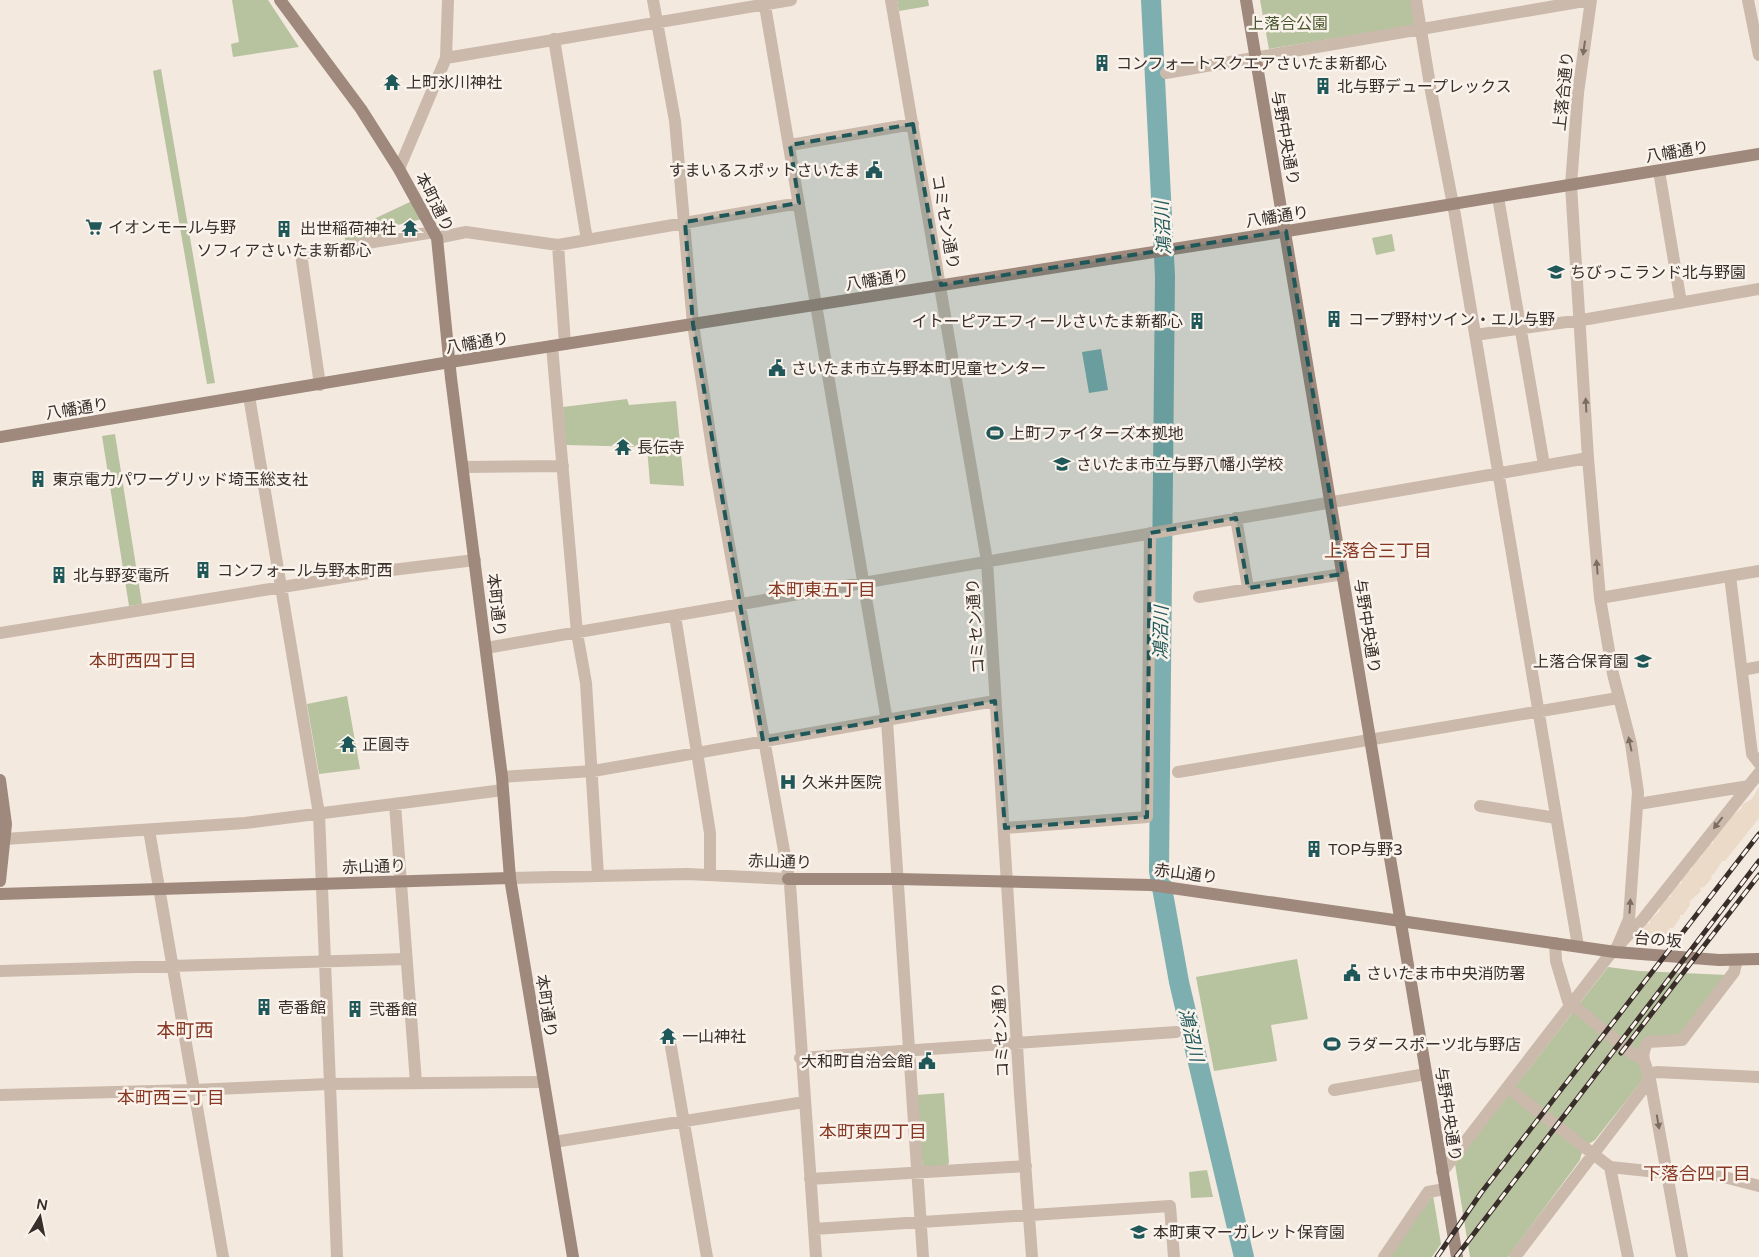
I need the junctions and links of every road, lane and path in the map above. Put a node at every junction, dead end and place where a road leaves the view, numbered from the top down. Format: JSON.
{"nodes":[{"id":1,"x":280,"y":0,"type":"edge"},
{"id":2,"x":448,"y":0,"type":"edge"},
{"id":3,"x":654,"y":0,"type":"edge"},
{"id":4,"x":791,"y":0,"type":"edge"},
{"id":5,"x":891,"y":0,"type":"edge"},
{"id":6,"x":1246,"y":0,"type":"edge"},
{"id":7,"x":1416,"y":0,"type":"edge"},
{"id":8,"x":1590,"y":0,"type":"edge"},
{"id":9,"x":1748,"y":0,"type":"edge"},
{"id":10,"x":765,"y":2,"type":"edge"},
{"id":11,"x":657,"y":22,"type":"junction"},
{"id":12,"x":1421,"y":29,"type":"junction"},
{"id":13,"x":554,"y":39,"type":"junction"},
{"id":14,"x":1759,"y":55,"type":"edge"},
{"id":15,"x":1256,"y":57,"type":"junction"},
{"id":16,"x":446,"y":58,"type":"junction"},
{"id":17,"x":1166,"y":73,"type":"dead end"},
{"id":18,"x":913,"y":124,"type":"junction"},
{"id":19,"x":790,"y":145,"type":"junction"},
{"id":20,"x":1759,"y":154,"type":"edge"},
{"id":21,"x":399,"y":169,"type":"junction"},
{"id":22,"x":1660,"y":170,"type":"junction"},
{"id":23,"x":1571,"y":185,"type":"junction"},
{"id":24,"x":1498,"y":197,"type":"junction"},
{"id":25,"x":800,"y":203,"type":"junction"},
{"id":26,"x":1453,"y":204,"type":"junction"},
{"id":27,"x":685,"y":222,"type":"junction"},
{"id":28,"x":1286,"y":231,"type":"junction"},
{"id":29,"x":436,"y":235,"type":"junction"},
{"id":30,"x":587,"y":240,"type":"junction"},
{"id":31,"x":558,"y":245,"type":"junction"},
{"id":32,"x":941,"y":285,"type":"junction"},
{"id":33,"x":1759,"y":289,"type":"edge"},
{"id":34,"x":1681,"y":303,"type":"junction"},
{"id":35,"x":818,"y":305,"type":"junction"},
{"id":36,"x":1580,"y":320,"type":"junction"},
{"id":37,"x":693,"y":324,"type":"junction"},
{"id":38,"x":1521,"y":328,"type":"junction"},
{"id":39,"x":1475,"y":335,"type":"junction"},
{"id":40,"x":558,"y":345,"type":"junction"},
{"id":41,"x":450,"y":362,"type":"junction"},
{"id":42,"x":320,"y":385,"type":"junction"},
{"id":43,"x":249,"y":396,"type":"junction"},
{"id":44,"x":0,"y":437,"type":"edge"},
{"id":45,"x":1588,"y":458,"type":"junction"},
{"id":46,"x":1544,"y":465,"type":"junction"},
{"id":47,"x":563,"y":466,"type":"junction"},
{"id":48,"x":462,"y":467,"type":"junction"},
{"id":49,"x":1497,"y":473,"type":"junction"},
{"id":50,"x":1330,"y":502,"type":"junction"},
{"id":51,"x":1236,"y":518,"type":"junction"},
{"id":52,"x":1151,"y":533,"type":"junction"},
{"id":53,"x":475,"y":560,"type":"junction"},
{"id":54,"x":987,"y":561,"type":"junction"},
{"id":55,"x":1759,"y":571,"type":"edge"},
{"id":56,"x":1343,"y":574,"type":"junction"},
{"id":57,"x":1730,"y":576,"type":"junction"},
{"id":58,"x":864,"y":582,"type":"junction"},
{"id":59,"x":281,"y":587,"type":"junction"},
{"id":60,"x":1248,"y":588,"type":"junction"},
{"id":61,"x":1199,"y":597,"type":"dead end"},
{"id":62,"x":1600,"y":598,"type":"junction"},
{"id":63,"x":739,"y":603,"type":"junction"},
{"id":64,"x":675,"y":616,"type":"junction"},
{"id":65,"x":0,"y":633,"type":"edge"},
{"id":66,"x":577,"y":633,"type":"junction"},
{"id":67,"x":486,"y":648,"type":"junction"},
{"id":68,"x":1759,"y":667,"type":"edge"},
{"id":69,"x":1742,"y":670,"type":"junction"},
{"id":70,"x":1618,"y":698,"type":"junction"},
{"id":71,"x":995,"y":701,"type":"junction"},
{"id":72,"x":1539,"y":712,"type":"junction"},
{"id":73,"x":887,"y":721,"type":"junction"},
{"id":74,"x":763,"y":741,"type":"junction"},
{"id":75,"x":1369,"y":741,"type":"junction"},
{"id":76,"x":697,"y":752,"type":"junction"},
{"id":77,"x":1759,"y":762,"type":"edge"},
{"id":78,"x":593,"y":771,"type":"junction"},
{"id":79,"x":1178,"y":772,"type":"dead end"},
{"id":80,"x":1759,"y":773,"type":"edge"},
{"id":81,"x":0,"y":780,"type":"edge"},
{"id":82,"x":502,"y":783,"type":"junction"},
{"id":83,"x":1749,"y":786,"type":"junction"},
{"id":84,"x":395,"y":804,"type":"junction"},
{"id":85,"x":1638,"y":804,"type":"junction"},
{"id":86,"x":1480,"y":806,"type":"dead end"},
{"id":87,"x":319,"y":814,"type":"junction"},
{"id":88,"x":1556,"y":818,"type":"junction"},
{"id":89,"x":1005,"y":828,"type":"junction"},
{"id":90,"x":149,"y":830,"type":"junction"},
{"id":91,"x":5,"y":839,"type":"junction"},
{"id":92,"x":710,"y":874,"type":"junction"},
{"id":93,"x":598,"y":875,"type":"junction"},
{"id":94,"x":510,"y":878,"type":"junction"},
{"id":95,"x":788,"y":879,"type":"junction"},
{"id":96,"x":898,"y":879,"type":"junction"},
{"id":97,"x":0,"y":881,"type":"edge"},
{"id":98,"x":400,"y":881,"type":"junction"},
{"id":99,"x":1007,"y":882,"type":"junction"},
{"id":100,"x":322,"y":884,"type":"junction"},
{"id":101,"x":158,"y":889,"type":"junction"},
{"id":102,"x":0,"y":894,"type":"edge"},
{"id":103,"x":1401,"y":920,"type":"junction"},
{"id":104,"x":1556,"y":943,"type":"junction"},
{"id":105,"x":1578,"y":946,"type":"junction"},
{"id":106,"x":1616,"y":952,"type":"junction"},
{"id":107,"x":406,"y":959,"type":"junction"},
{"id":108,"x":1759,"y":959,"type":"edge"},
{"id":109,"x":1737,"y":960,"type":"junction"},
{"id":110,"x":325,"y":961,"type":"junction"},
{"id":111,"x":171,"y":966,"type":"junction"},
{"id":112,"x":0,"y":971,"type":"edge"},
{"id":113,"x":1571,"y":1005,"type":"junction"},
{"id":114,"x":1176,"y":1032,"type":"dead end"},
{"id":115,"x":1017,"y":1044,"type":"junction"},
{"id":116,"x":671,"y":1047,"type":"dead end"},
{"id":117,"x":910,"y":1051,"type":"junction"},
{"id":118,"x":800,"y":1058,"type":"junction"},
{"id":119,"x":1642,"y":1059,"type":"junction"},
{"id":120,"x":1426,"y":1074,"type":"junction"},
{"id":121,"x":1649,"y":1074,"type":"junction"},
{"id":122,"x":1759,"y":1077,"type":"edge"},
{"id":123,"x":544,"y":1082,"type":"junction"},
{"id":124,"x":416,"y":1083,"type":"junction"},
{"id":125,"x":328,"y":1084,"type":"junction"},
{"id":126,"x":1508,"y":1088,"type":"junction"},
{"id":127,"x":193,"y":1090,"type":"junction"},
{"id":128,"x":1334,"y":1090,"type":"dead end"},
{"id":129,"x":0,"y":1095,"type":"edge"},
{"id":130,"x":804,"y":1102,"type":"junction"},
{"id":131,"x":684,"y":1121,"type":"junction"},
{"id":132,"x":554,"y":1142,"type":"junction"},
{"id":133,"x":1592,"y":1154,"type":"junction"},
{"id":134,"x":1026,"y":1166,"type":"junction"},
{"id":135,"x":1610,"y":1167,"type":"junction"},
{"id":136,"x":918,"y":1172,"type":"junction"},
{"id":137,"x":1442,"y":1172,"type":"junction"},
{"id":138,"x":1666,"y":1173,"type":"junction"},
{"id":139,"x":810,"y":1179,"type":"junction"},
{"id":140,"x":1759,"y":1186,"type":"edge"},
{"id":141,"x":1445,"y":1189,"type":"junction"},
{"id":142,"x":1030,"y":1216,"type":"junction"},
{"id":143,"x":921,"y":1222,"type":"junction"},
{"id":144,"x":814,"y":1229,"type":"junction"},
{"id":145,"x":223,"y":1257,"type":"edge"},
{"id":146,"x":336,"y":1257,"type":"edge"},
{"id":147,"x":573,"y":1257,"type":"edge"},
{"id":148,"x":707,"y":1257,"type":"edge"},
{"id":149,"x":816,"y":1257,"type":"edge"},
{"id":150,"x":923,"y":1257,"type":"edge"},
{"id":151,"x":1032,"y":1257,"type":"edge"},
{"id":152,"x":1174,"y":1257,"type":"edge"},
{"id":153,"x":1384,"y":1257,"type":"edge"},
{"id":154,"x":1457,"y":1257,"type":"edge"},
{"id":155,"x":1515,"y":1257,"type":"edge"},
{"id":156,"x":1628,"y":1257,"type":"edge"},
{"id":157,"x":1682,"y":1257,"type":"edge"}],
"edges":[{"from":1,"to":21,"type":"main road","name":"本町通り"},
{"from":2,"to":16,"type":"street"},
{"from":3,"to":11,"type":"street"},
{"from":4,"to":10,"type":"street"},
{"from":5,"to":18,"type":"street","name":"コミセン通り"},
{"from":6,"to":15,"type":"main road","name":"与野中央通り"},
{"from":7,"to":12,"type":"street"},
{"from":8,"to":12,"type":"street"},
{"from":8,"to":23,"type":"street","name":"上落合通り","one_way":true},
{"from":9,"to":14,"type":"street"},
{"from":10,"to":11,"type":"street"},
{"from":10,"to":19,"type":"street"},
{"from":11,"to":13,"type":"street"},
{"from":11,"to":27,"type":"street"},
{"from":12,"to":15,"type":"street"},
{"from":12,"to":26,"type":"street"},
{"from":13,"to":16,"type":"street"},
{"from":13,"to":30,"type":"street"},
{"from":15,"to":17,"type":"street"},
{"from":15,"to":28,"type":"main road","name":"与野中央通り"},
{"from":16,"to":21,"type":"street"},
{"from":18,"to":19,"type":"street"},
{"from":18,"to":32,"type":"street","name":"コミセン通り"},
{"from":19,"to":25,"type":"street"},
{"from":20,"to":22,"type":"main road","name":"八幡通り"},
{"from":21,"to":29,"type":"main road","name":"本町通り"},
{"from":22,"to":23,"type":"main road","name":"八幡通り"},
{"from":22,"to":34,"type":"street"},
{"from":23,"to":24,"type":"main road","name":"八幡通り"},
{"from":23,"to":36,"type":"street","name":"上落合通り"},
{"from":24,"to":26,"type":"main road","name":"八幡通り"},
{"from":24,"to":38,"type":"street"},
{"from":25,"to":27,"type":"street"},
{"from":25,"to":35,"type":"street"},
{"from":26,"to":28,"type":"main road","name":"八幡通り"},
{"from":26,"to":39,"type":"street"},
{"from":27,"to":30,"type":"street"},
{"from":27,"to":37,"type":"street"},
{"from":28,"to":32,"type":"main road","name":"八幡通り"},
{"from":28,"to":50,"type":"main road","name":"与野中央通り"},
{"from":29,"to":31,"type":"street"},
{"from":29,"to":41,"type":"main road","name":"本町通り"},
{"from":29,"to":42,"type":"street"},
{"from":30,"to":31,"type":"street"},
{"from":31,"to":40,"type":"street"},
{"from":32,"to":35,"type":"main road","name":"八幡通り"},
{"from":32,"to":54,"type":"street","name":"コミセン通り"},
{"from":33,"to":34,"type":"street"},
{"from":34,"to":36,"type":"street"},
{"from":35,"to":37,"type":"main road","name":"八幡通り"},
{"from":35,"to":58,"type":"street"},
{"from":36,"to":38,"type":"street"},
{"from":45,"to":36,"type":"street","name":"上落合通り","one_way":true},
{"from":37,"to":40,"type":"main road","name":"八幡通り"},
{"from":37,"to":63,"type":"street"},
{"from":38,"to":39,"type":"street"},
{"from":38,"to":46,"type":"street"},
{"from":39,"to":49,"type":"street"},
{"from":40,"to":41,"type":"main road","name":"八幡通り"},
{"from":40,"to":47,"type":"street"},
{"from":41,"to":42,"type":"main road","name":"八幡通り"},
{"from":41,"to":48,"type":"main road","name":"本町通り"},
{"from":42,"to":43,"type":"main road","name":"八幡通り"},
{"from":43,"to":44,"type":"main road","name":"八幡通り"},
{"from":43,"to":59,"type":"street"},
{"from":45,"to":46,"type":"street"},
{"from":62,"to":45,"type":"street","name":"上落合通り","one_way":true},
{"from":46,"to":49,"type":"street"},
{"from":47,"to":48,"type":"street"},
{"from":47,"to":66,"type":"street"},
{"from":48,"to":53,"type":"main road","name":"本町通り"},
{"from":49,"to":50,"type":"street"},
{"from":49,"to":72,"type":"street"},
{"from":50,"to":51,"type":"street"},
{"from":50,"to":56,"type":"main road","name":"与野中央通り"},
{"from":51,"to":52,"type":"street"},
{"from":51,"to":60,"type":"street"},
{"from":52,"to":54,"type":"street"},
{"from":52,"to":89,"type":"street"},
{"from":53,"to":59,"type":"street"},
{"from":53,"to":67,"type":"main road","name":"本町通り"},
{"from":54,"to":58,"type":"street"},
{"from":54,"to":71,"type":"street","name":"コミセン通り"},
{"from":55,"to":57,"type":"street"},
{"from":56,"to":60,"type":"street"},
{"from":56,"to":75,"type":"main road","name":"与野中央通り"},
{"from":57,"to":62,"type":"street"},
{"from":57,"to":69,"type":"street"},
{"from":58,"to":63,"type":"street"},
{"from":58,"to":73,"type":"street"},
{"from":59,"to":65,"type":"street"},
{"from":59,"to":87,"type":"street"},
{"from":60,"to":61,"type":"street"},
{"from":62,"to":70,"type":"street","name":"上落合通り"},
{"from":63,"to":64,"type":"street"},
{"from":63,"to":74,"type":"street"},
{"from":64,"to":66,"type":"street"},
{"from":64,"to":76,"type":"street"},
{"from":66,"to":67,"type":"street"},
{"from":66,"to":78,"type":"street"},
{"from":67,"to":82,"type":"main road","name":"本町通り"},
{"from":68,"to":69,"type":"street"},
{"from":69,"to":77,"type":"street"},
{"from":70,"to":72,"type":"street"},
{"from":85,"to":70,"type":"street","name":"上落合通り","one_way":true},
{"from":71,"to":73,"type":"street"},
{"from":71,"to":89,"type":"street","name":"コミセン通り"},
{"from":72,"to":75,"type":"street"},
{"from":72,"to":88,"type":"street"},
{"from":73,"to":74,"type":"street"},
{"from":73,"to":96,"type":"street"},
{"from":74,"to":76,"type":"street"},
{"from":74,"to":95,"type":"street"},
{"from":75,"to":79,"type":"street"},
{"from":75,"to":103,"type":"main road","name":"与野中央通り"},
{"from":76,"to":78,"type":"street"},
{"from":76,"to":92,"type":"street"},
{"from":78,"to":82,"type":"street"},
{"from":78,"to":93,"type":"street"},
{"from":80,"to":83,"type":"street"},
{"from":81,"to":91,"type":"main road"},
{"from":82,"to":84,"type":"street"},
{"from":82,"to":94,"type":"main road","name":"本町通り"},
{"from":83,"to":85,"type":"street"},
{"from":83,"to":106,"type":"street","one_way":true},
{"from":84,"to":87,"type":"street"},
{"from":84,"to":98,"type":"street"},
{"from":106,"to":85,"type":"street","name":"上落合通り","one_way":true},
{"from":86,"to":88,"type":"street"},
{"from":87,"to":90,"type":"street"},
{"from":87,"to":100,"type":"street"},
{"from":88,"to":105,"type":"street"},
{"from":89,"to":99,"type":"street","name":"コミセン通り"},
{"from":90,"to":91,"type":"street"},
{"from":90,"to":101,"type":"street"},
{"from":91,"to":97,"type":"main road"},
{"from":92,"to":93,"type":"street","name":"赤山通り"},
{"from":92,"to":95,"type":"street","name":"赤山通り"},
{"from":93,"to":94,"type":"street","name":"赤山通り"},
{"from":94,"to":98,"type":"main road","name":"赤山通り"},
{"from":94,"to":123,"type":"main road","name":"本町通り"},
{"from":95,"to":96,"type":"main road","name":"赤山通り"},
{"from":95,"to":118,"type":"street"},
{"from":96,"to":99,"type":"main road","name":"赤山通り"},
{"from":96,"to":117,"type":"street"},
{"from":98,"to":100,"type":"main road","name":"赤山通り"},
{"from":98,"to":107,"type":"street"},
{"from":99,"to":103,"type":"main road","name":"赤山通り"},
{"from":99,"to":115,"type":"street","name":"コミセン通り"},
{"from":100,"to":101,"type":"main road","name":"赤山通り"},
{"from":100,"to":110,"type":"street"},
{"from":101,"to":102,"type":"main road","name":"赤山通り"},
{"from":101,"to":111,"type":"street"},
{"from":103,"to":104,"type":"main road","name":"赤山通り"},
{"from":103,"to":120,"type":"main road","name":"与野中央通り"},
{"from":104,"to":105,"type":"main road","name":"台の坂"},
{"from":104,"to":113,"type":"street"},
{"from":105,"to":106,"type":"main road","name":"台の坂"},
{"from":106,"to":109,"type":"main road","name":"台の坂"},
{"from":106,"to":113,"type":"street"},
{"from":107,"to":110,"type":"street"},
{"from":107,"to":124,"type":"street"},
{"from":108,"to":109,"type":"main road","name":"台の坂"},
{"from":109,"to":119,"type":"street"},
{"from":110,"to":111,"type":"street"},
{"from":110,"to":125,"type":"street"},
{"from":111,"to":112,"type":"street"},
{"from":111,"to":127,"type":"street"},
{"from":113,"to":119,"type":"street"},
{"from":113,"to":126,"type":"street"},
{"from":114,"to":115,"type":"street"},
{"from":115,"to":117,"type":"street"},
{"from":115,"to":134,"type":"street","name":"コミセン通り"},
{"from":116,"to":131,"type":"street"},
{"from":117,"to":118,"type":"street"},
{"from":117,"to":136,"type":"street"},
{"from":118,"to":130,"type":"street"},
{"from":119,"to":121,"type":"street"},
{"from":120,"to":128,"type":"street"},
{"from":120,"to":137,"type":"main road","name":"与野中央通り"},
{"from":121,"to":122,"type":"street"},
{"from":121,"to":133,"type":"street"},
{"from":121,"to":138,"type":"street","one_way":true},
{"from":123,"to":124,"type":"street"},
{"from":123,"to":132,"type":"main road","name":"本町通り"},
{"from":124,"to":125,"type":"street"},
{"from":125,"to":127,"type":"street"},
{"from":125,"to":146,"type":"street"},
{"from":126,"to":133,"type":"street"},
{"from":126,"to":137,"type":"street"},
{"from":127,"to":129,"type":"street"},
{"from":127,"to":145,"type":"street"},
{"from":130,"to":131,"type":"street"},
{"from":130,"to":139,"type":"street"},
{"from":131,"to":132,"type":"street"},
{"from":131,"to":148,"type":"street"},
{"from":132,"to":147,"type":"main road","name":"本町通り"},
{"from":133,"to":135,"type":"street"},
{"from":133,"to":155,"type":"street"},
{"from":134,"to":136,"type":"street"},
{"from":134,"to":142,"type":"street","name":"コミセン通り"},
{"from":135,"to":138,"type":"street"},
{"from":135,"to":156,"type":"street"},
{"from":136,"to":139,"type":"street"},
{"from":136,"to":143,"type":"street"},
{"from":137,"to":141,"type":"main road","name":"与野中央通り"},
{"from":138,"to":140,"type":"street"},
{"from":138,"to":157,"type":"street"},
{"from":139,"to":144,"type":"street"},
{"from":141,"to":153,"type":"street"},
{"from":141,"to":154,"type":"main road","name":"与野中央通り"},
{"from":142,"to":143,"type":"street"},
{"from":142,"to":151,"type":"street","name":"コミセン通り"},
{"from":142,"to":152,"type":"street"},
{"from":143,"to":144,"type":"street"},
{"from":143,"to":150,"type":"street"},
{"from":144,"to":149,"type":"street"}]}
